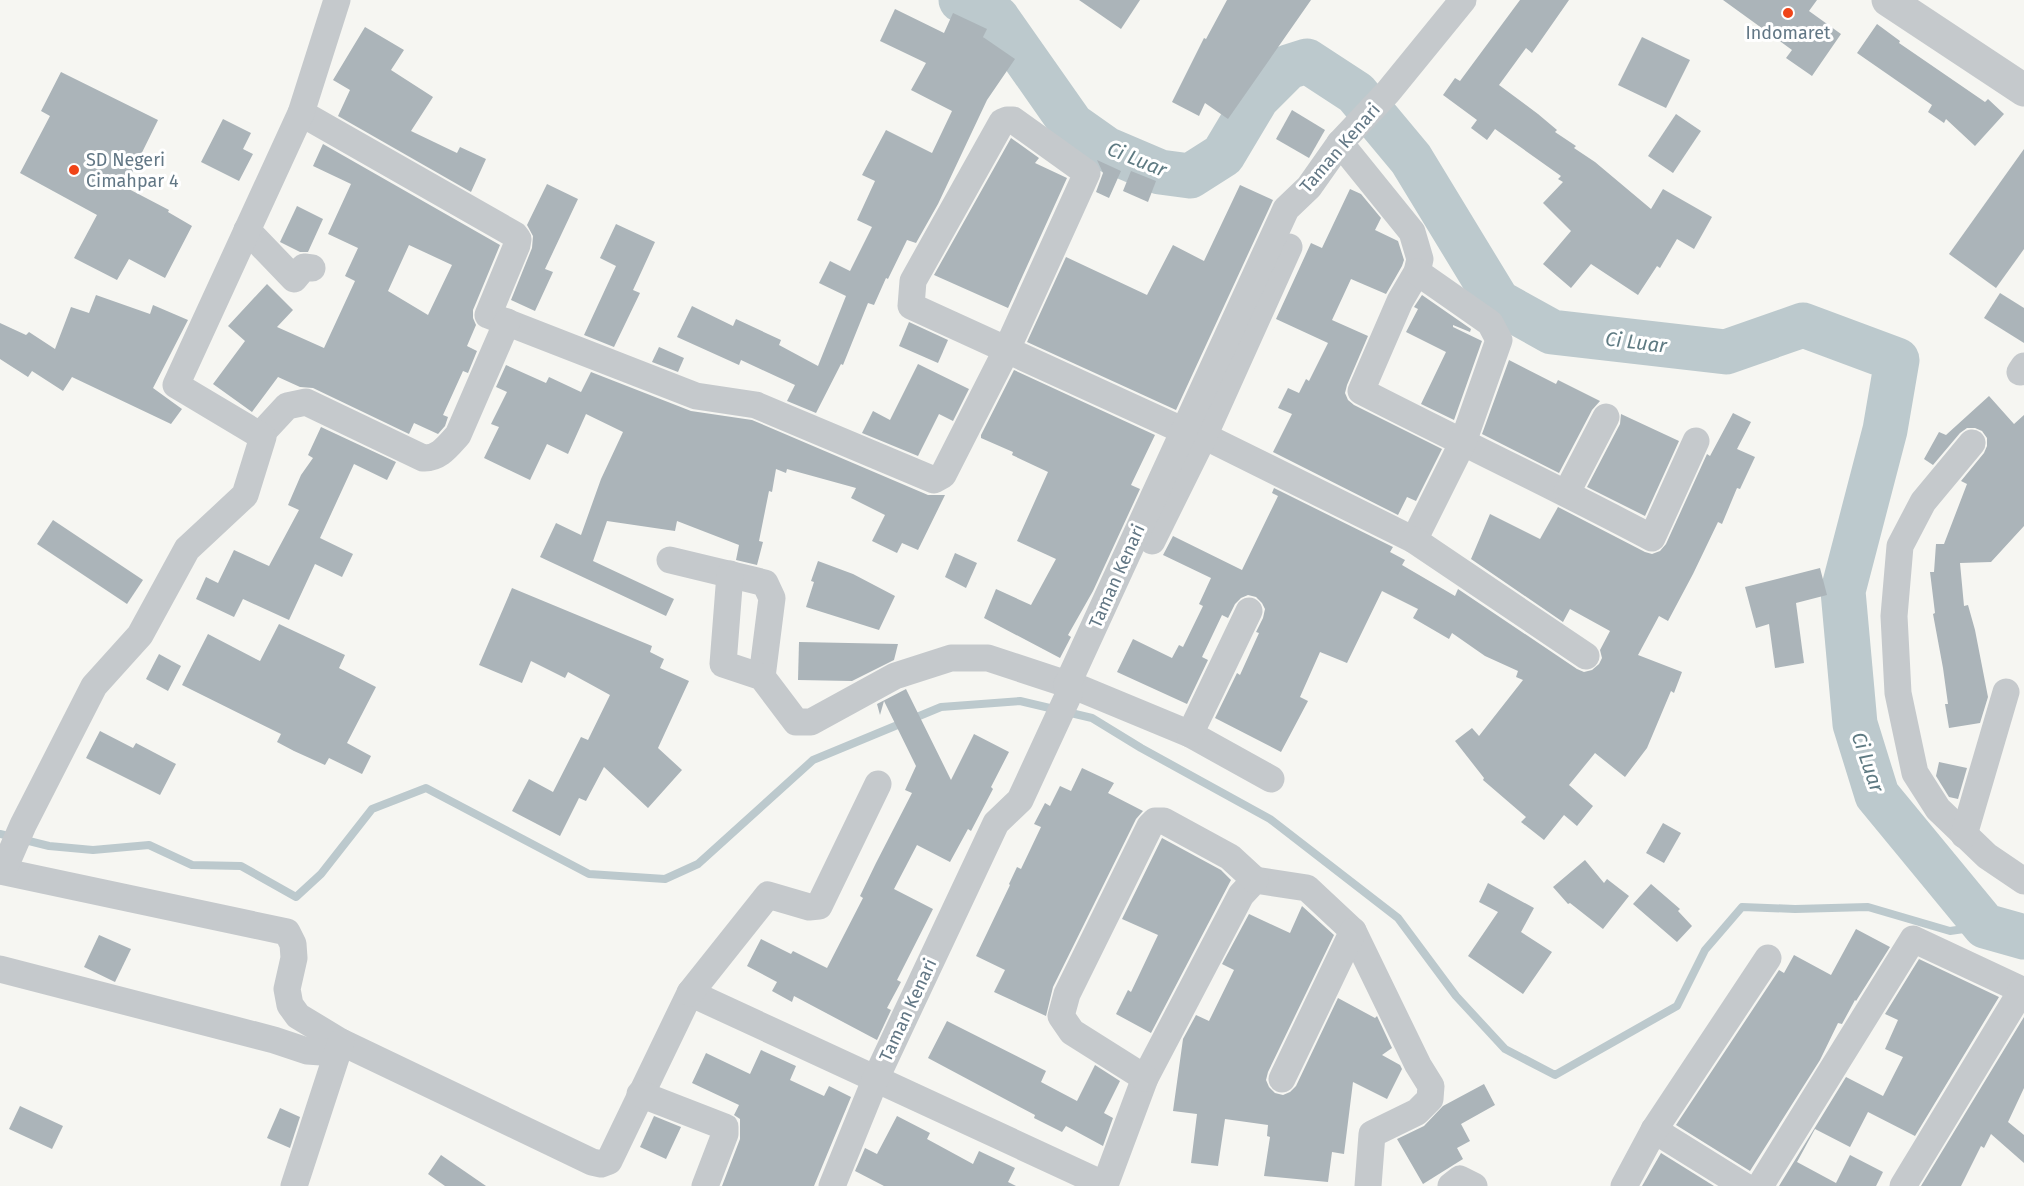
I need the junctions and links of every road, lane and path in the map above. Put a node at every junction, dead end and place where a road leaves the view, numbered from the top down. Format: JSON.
{"nodes":[{"id":1,"x":337,"y":0,"type":"edge"},
{"id":2,"x":1463,"y":0,"type":"edge"},
{"id":3,"x":1888,"y":0,"type":"edge"},
{"id":4,"x":2024,"y":90,"type":"edge"},
{"id":5,"x":302,"y":113,"type":"junction"},
{"id":6,"x":1349,"y":134,"type":"junction"},
{"id":7,"x":247,"y":230,"type":"junction"},
{"id":8,"x":312,"y":268,"type":"dead end"},
{"id":9,"x":1417,"y":272,"type":"junction"},
{"id":10,"x":507,"y":322,"type":"junction"},
{"id":11,"x":1007,"y":349,"type":"junction"},
{"id":12,"x":1606,"y":417,"type":"dead end"},
{"id":13,"x":1193,"y":433,"type":"junction"},
{"id":14,"x":260,"y":435,"type":"junction"},
{"id":15,"x":1696,"y":441,"type":"dead end"},
{"id":16,"x":1463,"y":443,"type":"junction"},
{"id":17,"x":1972,"y":443,"type":"dead end"},
{"id":18,"x":1567,"y":492,"type":"junction"},
{"id":19,"x":1414,"y":540,"type":"junction"},
{"id":20,"x":670,"y":560,"type":"dead end"},
{"id":21,"x":730,"y":574,"type":"junction"},
{"id":22,"x":1250,"y":611,"type":"dead end"},
{"id":23,"x":1586,"y":656,"type":"dead end"},
{"id":24,"x":762,"y":677,"type":"junction"},
{"id":25,"x":1071,"y":691,"type":"junction"},
{"id":26,"x":2006,"y":692,"type":"dead end"},
{"id":27,"x":1190,"y":734,"type":"junction"},
{"id":28,"x":1271,"y":779,"type":"dead end"},
{"id":29,"x":878,"y":784,"type":"dead end"},
{"id":30,"x":1964,"y":835,"type":"junction"},
{"id":31,"x":5,"y":865,"type":"edge"},
{"id":32,"x":1255,"y":880,"type":"junction"},
{"id":33,"x":2024,"y":880,"type":"edge"},
{"id":34,"x":1353,"y":931,"type":"junction"},
{"id":35,"x":1768,"y":958,"type":"dead end"},
{"id":36,"x":0,"y":969,"type":"edge"},
{"id":37,"x":2023,"y":991,"type":"edge"},
{"id":38,"x":690,"y":993,"type":"junction"},
{"id":39,"x":339,"y":1048,"type":"junction"},
{"id":40,"x":1145,"y":1078,"type":"junction"},
{"id":41,"x":1282,"y":1079,"type":"dead end"},
{"id":42,"x":880,"y":1081,"type":"junction"},
{"id":43,"x":640,"y":1094,"type":"junction"},
{"id":44,"x":1654,"y":1130,"type":"junction"},
{"id":45,"x":295,"y":1185,"type":"edge"},
{"id":46,"x":705,"y":1186,"type":"edge"},
{"id":47,"x":832,"y":1186,"type":"edge"},
{"id":48,"x":1105,"y":1186,"type":"edge"},
{"id":49,"x":1368,"y":1186,"type":"edge"},
{"id":50,"x":1451,"y":1186,"type":"edge"},
{"id":51,"x":1474,"y":1186,"type":"edge"},
{"id":52,"x":1624,"y":1186,"type":"edge"},
{"id":53,"x":1744,"y":1186,"type":"edge"},
{"id":54,"x":1760,"y":1186,"type":"edge"},
{"id":55,"x":1903,"y":1186,"type":"edge"}],
"edges":[{"from":1,"to":5,"type":"street"},
{"from":2,"to":6,"type":"street","name":"Taman Kenari"},
{"from":3,"to":4,"type":"street"},
{"from":5,"to":7,"type":"street"},
{"from":5,"to":10,"type":"street"},
{"from":6,"to":9,"type":"street"},
{"from":6,"to":13,"type":"street","name":"Taman Kenari"},
{"from":7,"to":8,"type":"street"},
{"from":7,"to":14,"type":"street"},
{"from":9,"to":16,"type":"street"},
{"from":9,"to":16,"type":"street"},
{"from":10,"to":11,"type":"street"},
{"from":10,"to":14,"type":"street"},
{"from":11,"to":11,"type":"street"},
{"from":11,"to":13,"type":"street"},
{"from":12,"to":18,"type":"street"},
{"from":13,"to":19,"type":"street"},
{"from":13,"to":25,"type":"street","name":"Taman Kenari"},
{"from":14,"to":31,"type":"street"},
{"from":15,"to":18,"type":"street"},
{"from":16,"to":18,"type":"street"},
{"from":16,"to":19,"type":"street"},
{"from":17,"to":30,"type":"street"},
{"from":19,"to":23,"type":"street"},
{"from":20,"to":21,"type":"street"},
{"from":21,"to":24,"type":"street"},
{"from":21,"to":24,"type":"street"},
{"from":22,"to":27,"type":"street"},
{"from":24,"to":25,"type":"street"},
{"from":25,"to":27,"type":"street"},
{"from":25,"to":42,"type":"street","name":"Taman Kenari"},
{"from":26,"to":30,"type":"street"},
{"from":27,"to":28,"type":"street"},
{"from":29,"to":38,"type":"street"},
{"from":30,"to":33,"type":"street"},
{"from":31,"to":39,"type":"street"},
{"from":32,"to":34,"type":"street"},
{"from":32,"to":40,"type":"street"},
{"from":32,"to":40,"type":"street"},
{"from":34,"to":41,"type":"street"},
{"from":34,"to":49,"type":"street"},
{"from":35,"to":44,"type":"street"},
{"from":36,"to":39,"type":"street"},
{"from":37,"to":54,"type":"street"},
{"from":37,"to":55,"type":"street"},
{"from":38,"to":42,"type":"street"},
{"from":38,"to":43,"type":"street"},
{"from":39,"to":43,"type":"street"},
{"from":39,"to":45,"type":"street"},
{"from":40,"to":48,"type":"street"},
{"from":42,"to":47,"type":"street","name":"Taman Kenari"},
{"from":42,"to":48,"type":"street"},
{"from":43,"to":46,"type":"street"},
{"from":44,"to":52,"type":"street"},
{"from":44,"to":53,"type":"street"},
{"from":50,"to":51,"type":"street"}]}
